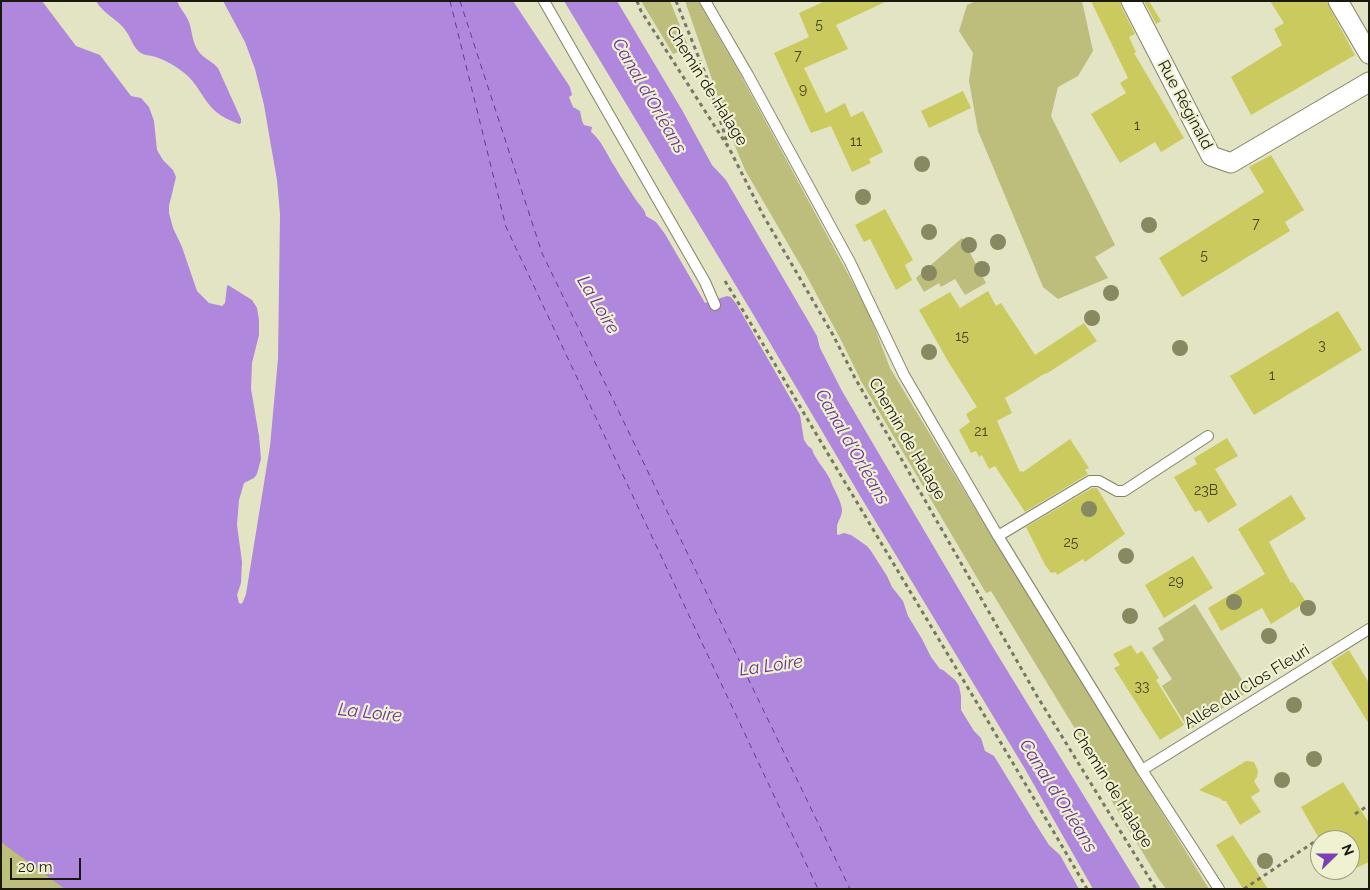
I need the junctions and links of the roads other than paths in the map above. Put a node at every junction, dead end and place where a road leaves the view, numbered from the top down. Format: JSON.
{"nodes":[{"id":1,"x":544,"y":1,"type":"edge"},
{"id":2,"x":706,"y":1,"type":"edge"},
{"id":3,"x":1131,"y":1,"type":"edge"},
{"id":4,"x":1338,"y":1,"type":"edge"},
{"id":5,"x":1369,"y":54,"type":"edge"},
{"id":6,"x":1369,"y":82,"type":"edge"},
{"id":7,"x":716,"y":305,"type":"dead end"},
{"id":8,"x":1208,"y":436,"type":"dead end"},
{"id":9,"x":998,"y":536,"type":"junction"},
{"id":10,"x":1369,"y":629,"type":"edge"},
{"id":11,"x":1142,"y":770,"type":"junction"},
{"id":12,"x":1219,"y":889,"type":"edge"}],
"edges":[{"from":1,"to":7,"type":"lane"},
{"from":2,"to":9,"type":"lane","name":"Chemin de Halage"},
{"from":3,"to":6,"type":"street","name":"Rue Réginald"},
{"from":4,"to":5,"type":"street"},
{"from":8,"to":9,"type":"lane"},
{"from":9,"to":11,"type":"lane","name":"Chemin de Halage"},
{"from":10,"to":11,"type":"lane","name":"Allée du Clos Fleuri"},
{"from":11,"to":12,"type":"lane","name":"Chemin de Halage"}]}
